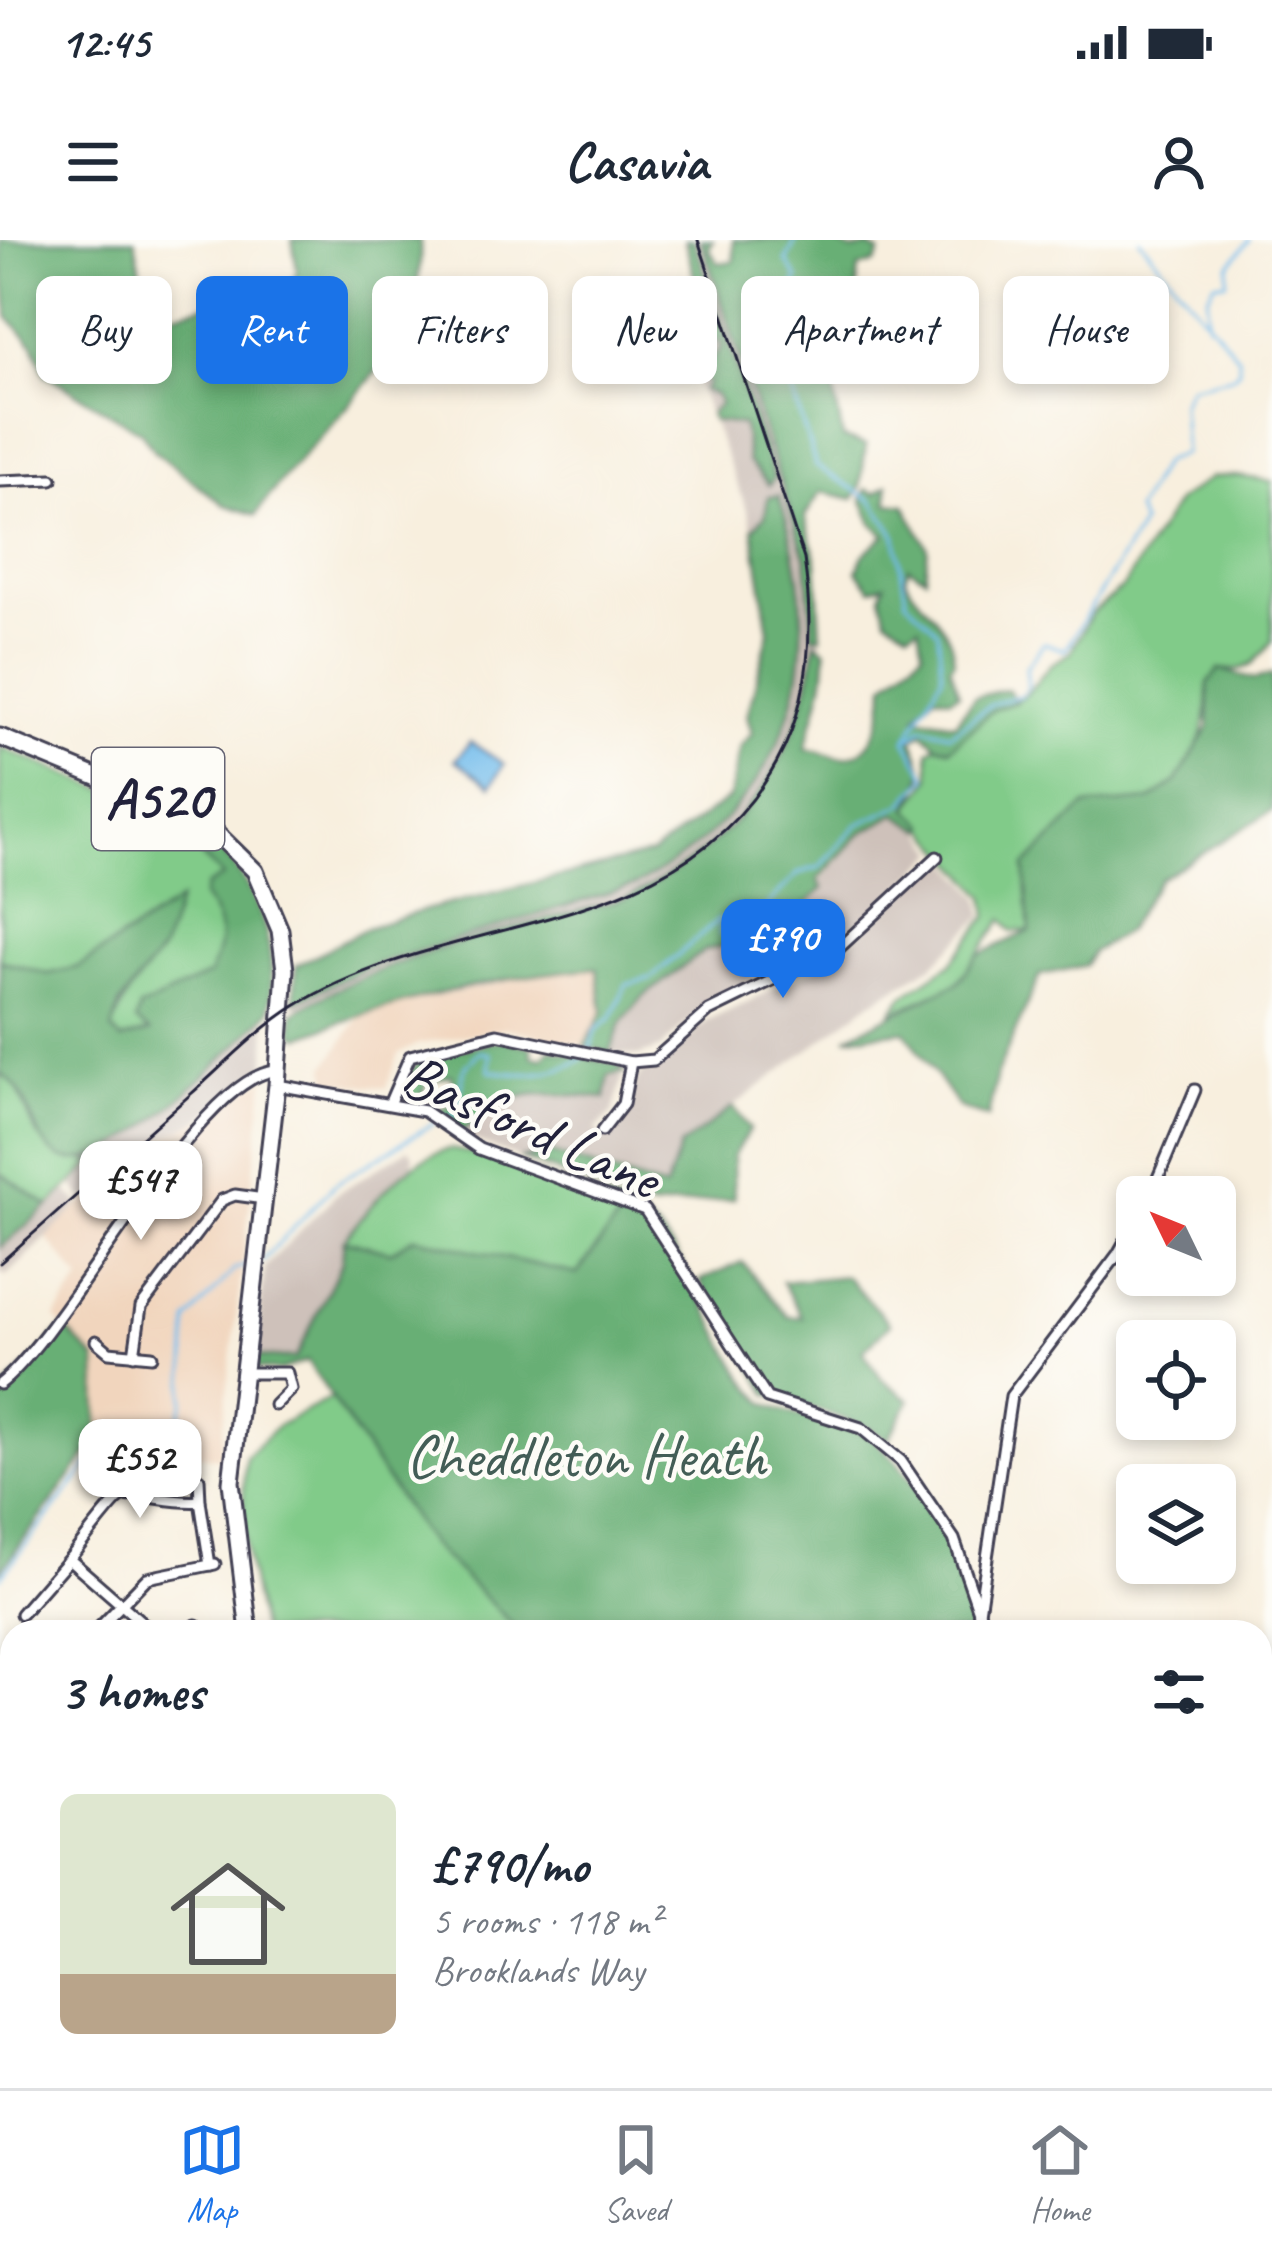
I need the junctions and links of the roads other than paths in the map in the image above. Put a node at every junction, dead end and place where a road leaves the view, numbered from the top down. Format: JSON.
{"nodes":[{"id":1,"x":52,"y":479,"type":"dead end"},
{"id":2,"x":0,"y":482,"type":"edge"},
{"id":3,"x":0,"y":737,"type":"edge"},
{"id":4,"x":937,"y":856,"type":"dead end"},
{"id":5,"x":631,"y":1062,"type":"junction"},
{"id":6,"x":278,"y":1078,"type":"junction"},
{"id":7,"x":1196,"y":1090,"type":"dead end"},
{"id":8,"x":390,"y":1102,"type":"junction"},
{"id":9,"x":602,"y":1131,"type":"dead end"},
{"id":10,"x":1159,"y":1176,"type":"edge"},
{"id":11,"x":264,"y":1199,"type":"junction"},
{"id":12,"x":1116,"y":1257,"type":"edge"},
{"id":13,"x":96,"y":1342,"type":"dead end"},
{"id":14,"x":134,"y":1355,"type":"junction"},
{"id":15,"x":152,"y":1356,"type":"dead end"},
{"id":16,"x":242,"y":1372,"type":"junction"},
{"id":17,"x":0,"y":1384,"type":"edge"},
{"id":18,"x":275,"y":1405,"type":"dead end"},
{"id":19,"x":199,"y":1479,"type":"dead end"},
{"id":20,"x":200,"y":1501,"type":"junction"},
{"id":21,"x":69,"y":1559,"type":"junction"},
{"id":22,"x":122,"y":1605,"type":"junction"},
{"id":23,"x":979,"y":1614,"type":"junction"},
{"id":24,"x":36,"y":1618,"type":"dead end"},
{"id":25,"x":107,"y":1620,"type":"edge"},
{"id":26,"x":139,"y":1620,"type":"edge"},
{"id":27,"x":247,"y":1620,"type":"edge"},
{"id":28,"x":978,"y":1620,"type":"edge"},
{"id":29,"x":981,"y":1620,"type":"edge"}],
"edges":[{"from":1,"to":2,"type":"street"},
{"from":3,"to":6,"type":"highway","number":"A520"},
{"from":4,"to":5,"type":"street"},
{"from":5,"to":8,"type":"street"},
{"from":5,"to":9,"type":"street"},
{"from":6,"to":8,"type":"street","name":"Basford Lane"},
{"from":6,"to":11,"type":"highway","number":"A520"},
{"from":6,"to":17,"type":"street"},
{"from":7,"to":10,"type":"street"},
{"from":8,"to":23,"type":"street","name":"Basford Lane"},
{"from":11,"to":14,"type":"street"},
{"from":11,"to":16,"type":"highway","number":"A520"},
{"from":12,"to":23,"type":"street"},
{"from":13,"to":14,"type":"street"},
{"from":14,"to":15,"type":"street"},
{"from":16,"to":18,"type":"street"},
{"from":16,"to":27,"type":"highway","number":"A520"},
{"from":19,"to":20,"type":"street"},
{"from":20,"to":21,"type":"street"},
{"from":20,"to":22,"type":"street"},
{"from":21,"to":22,"type":"street"},
{"from":21,"to":24,"type":"street"},
{"from":22,"to":25,"type":"street"},
{"from":22,"to":26,"type":"street"},
{"from":23,"to":28,"type":"street"},
{"from":23,"to":29,"type":"street","name":"Basford Lane"}]}
